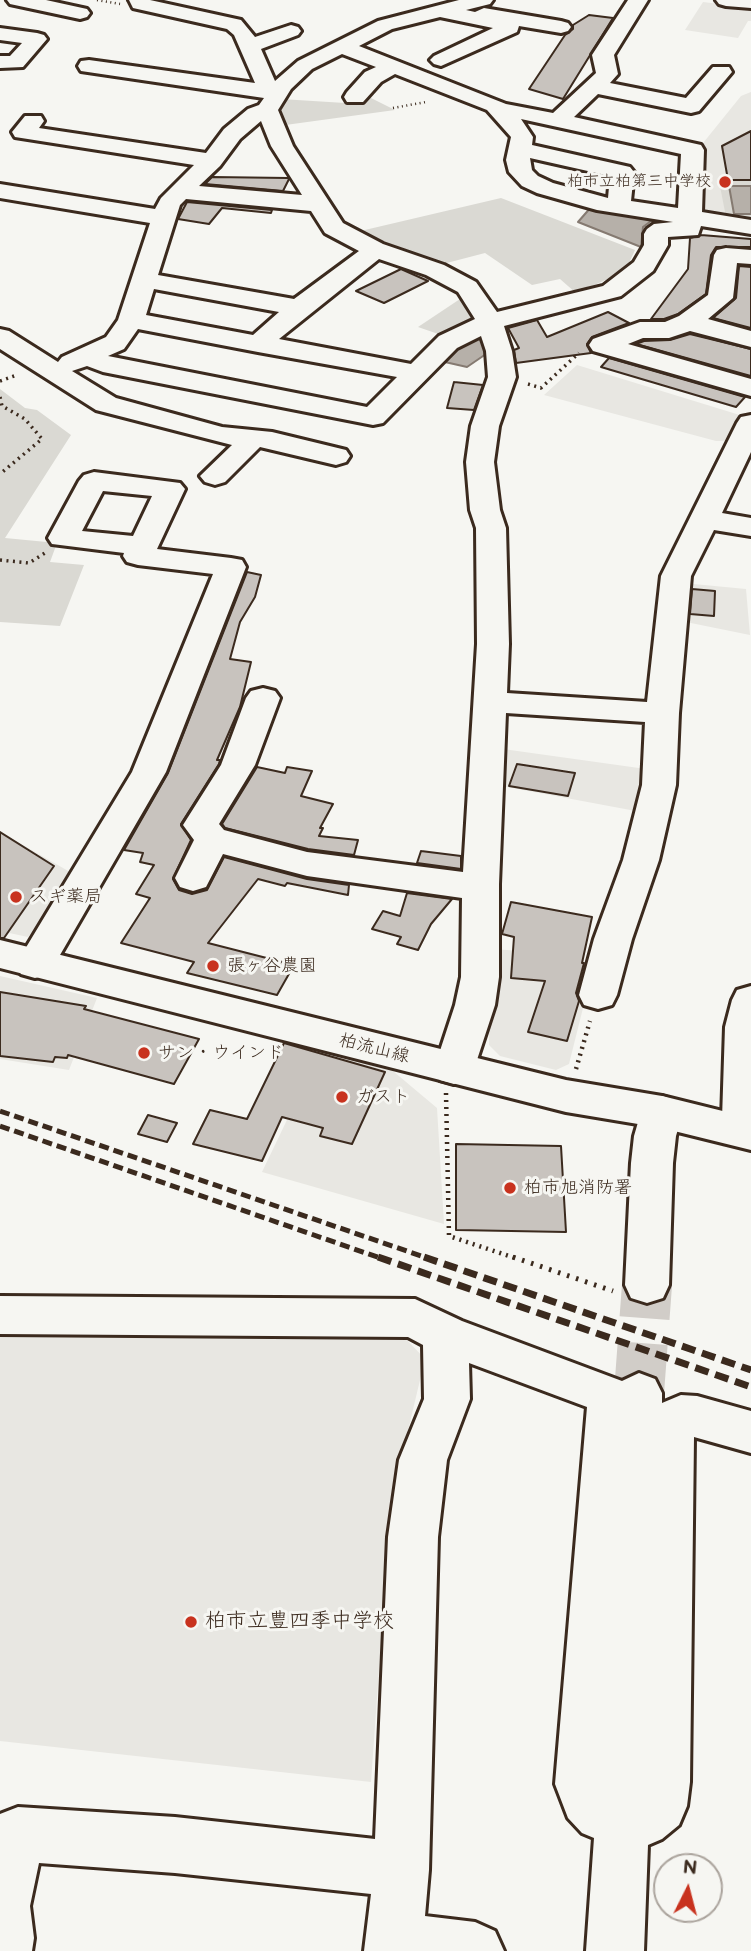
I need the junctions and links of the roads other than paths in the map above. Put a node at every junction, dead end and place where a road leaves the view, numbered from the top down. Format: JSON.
{"nodes":[{"id":1,"x":17,"y":0,"type":"edge"},
{"id":2,"x":638,"y":0,"type":"edge"},
{"id":3,"x":726,"y":0,"type":"edge"},
{"id":4,"x":139,"y":2,"type":"edge"},
{"id":5,"x":751,"y":2,"type":"edge"},
{"id":6,"x":391,"y":5,"type":"dead end"},
{"id":7,"x":451,"y":8,"type":"edge"},
{"id":8,"x":80,"y":13,"type":"dead end"},
{"id":9,"x":561,"y":27,"type":"dead end"},
{"id":10,"x":291,"y":32,"type":"dead end"},
{"id":11,"x":0,"y":34,"type":"edge"},
{"id":12,"x":249,"y":46,"type":"junction"},
{"id":13,"x":341,"y":46,"type":"junction"},
{"id":14,"x":441,"y":60,"type":"dead end"},
{"id":15,"x":0,"y":62,"type":"edge"},
{"id":16,"x":89,"y":66,"type":"dead end"},
{"id":17,"x":392,"y":66,"type":"junction"},
{"id":18,"x":721,"y":72,"type":"dead end"},
{"id":19,"x":601,"y":81,"type":"junction"},
{"id":20,"x":355,"y":97,"type":"dead end"},
{"id":21,"x":271,"y":98,"type":"junction"},
{"id":22,"x":502,"y":111,"type":"junction"},
{"id":23,"x":33,"y":121,"type":"dead end"},
{"id":24,"x":557,"y":121,"type":"junction"},
{"id":25,"x":672,"y":131,"type":"dead end"},
{"id":26,"x":629,"y":136,"type":"junction"},
{"id":27,"x":521,"y":149,"type":"junction"},
{"id":28,"x":708,"y":149,"type":"dead end"},
{"id":29,"x":212,"y":161,"type":"junction"},
{"id":30,"x":0,"y":191,"type":"edge"},
{"id":31,"x":183,"y":192,"type":"junction"},
{"id":32,"x":317,"y":204,"type":"junction"},
{"id":33,"x":619,"y":207,"type":"junction"},
{"id":34,"x":709,"y":209,"type":"junction"},
{"id":35,"x":164,"y":218,"type":"junction"},
{"id":36,"x":751,"y":227,"type":"edge"},
{"id":37,"x":374,"y":249,"type":"junction"},
{"id":38,"x":751,"y":257,"type":"edge"},
{"id":39,"x":146,"y":280,"type":"junction"},
{"id":40,"x":299,"y":308,"type":"junction"},
{"id":41,"x":131,"y":320,"type":"junction"},
{"id":42,"x":490,"y":322,"type":"junction"},
{"id":43,"x":688,"y":322,"type":"junction"},
{"id":44,"x":0,"y":337,"type":"edge"},
{"id":45,"x":751,"y":339,"type":"edge"},
{"id":46,"x":258,"y":344,"type":"junction"},
{"id":47,"x":89,"y":356,"type":"junction"},
{"id":48,"x":52,"y":371,"type":"junction"},
{"id":49,"x":418,"y":373,"type":"junction"},
{"id":50,"x":751,"y":388,"type":"edge"},
{"id":51,"x":255,"y":394,"type":"junction"},
{"id":52,"x":751,"y":423,"type":"edge"},
{"id":53,"x":233,"y":436,"type":"junction"},
{"id":54,"x":336,"y":456,"type":"dead end"},
{"id":55,"x":215,"y":476,"type":"dead end"},
{"id":56,"x":702,"y":519,"type":"junction"},
{"id":57,"x":751,"y":527,"type":"edge"},
{"id":58,"x":143,"y":546,"type":"junction"},
{"id":59,"x":263,"y":698,"type":"dead end"},
{"id":60,"x":492,"y":702,"type":"junction"},
{"id":61,"x":662,"y":713,"type":"junction"},
{"id":62,"x":212,"y":839,"type":"junction"},
{"id":63,"x":193,"y":878,"type":"dead end"},
{"id":64,"x":481,"y":884,"type":"junction"},
{"id":65,"x":18,"y":959,"type":"edge"},
{"id":66,"x":598,"y":995,"type":"road end"},
{"id":67,"x":751,"y":1000,"type":"edge"},
{"id":68,"x":454,"y":1069,"type":"junction"},
{"id":69,"x":662,"y":1112,"type":"junction"},
{"id":70,"x":747,"y":1126,"type":"edge"},
{"id":71,"x":630,"y":1288,"type":"tunnel mouth"},
{"id":72,"x":0,"y":1315,"type":"edge"},
{"id":73,"x":446,"y":1335,"type":"junction"},
{"id":74,"x":639,"y":1393,"type":"tunnel mouth"},
{"id":75,"x":751,"y":1432,"type":"edge"},
{"id":76,"x":621,"y":1818,"type":"junction"},
{"id":77,"x":401,"y":1871,"type":"junction"},
{"id":78,"x":393,"y":1946,"type":"edge"},
{"id":79,"x":3,"y":1951,"type":"edge"},
{"id":80,"x":475,"y":1951,"type":"edge"},
{"id":81,"x":615,"y":1951,"type":"edge"}],
"edges":[{"from":1,"to":8,"type":"street"},
{"from":2,"to":19,"type":"street"},
{"from":3,"to":5,"type":"street"},
{"from":4,"to":12,"type":"street"},
{"from":6,"to":7,"type":"street"},
{"from":7,"to":9,"type":"street"},
{"from":7,"to":13,"type":"street"},
{"from":7,"to":14,"type":"street"},
{"from":10,"to":12,"type":"street"},
{"from":11,"to":15,"type":"street"},
{"from":12,"to":21,"type":"street"},
{"from":13,"to":17,"type":"street"},
{"from":13,"to":21,"type":"street"},
{"from":16,"to":21,"type":"street"},
{"from":17,"to":20,"type":"street"},
{"from":17,"to":22,"type":"street"},
{"from":18,"to":19,"type":"street"},
{"from":19,"to":24,"type":"street"},
{"from":21,"to":29,"type":"street"},
{"from":21,"to":32,"type":"street"},
{"from":22,"to":24,"type":"street"},
{"from":22,"to":27,"type":"street"},
{"from":23,"to":29,"type":"street"},
{"from":24,"to":26,"type":"street"},
{"from":25,"to":26,"type":"street"},
{"from":26,"to":34,"type":"street"},
{"from":27,"to":33,"type":"street"},
{"from":27,"to":33,"type":"street"},
{"from":28,"to":34,"type":"street"},
{"from":29,"to":31,"type":"street"},
{"from":30,"to":35,"type":"street"},
{"from":31,"to":32,"type":"street"},
{"from":31,"to":35,"type":"street"},
{"from":32,"to":37,"type":"street"},
{"from":33,"to":34,"type":"street"},
{"from":34,"to":36,"type":"street"},
{"from":34,"to":42,"type":"street"},
{"from":35,"to":39,"type":"street"},
{"from":37,"to":40,"type":"street"},
{"from":37,"to":42,"type":"street"},
{"from":38,"to":43,"type":"street"},
{"from":39,"to":40,"type":"street"},
{"from":39,"to":41,"type":"street"},
{"from":40,"to":46,"type":"street"},
{"from":41,"to":46,"type":"street"},
{"from":41,"to":47,"type":"street"},
{"from":42,"to":49,"type":"street"},
{"from":42,"to":60,"type":"street"},
{"from":43,"to":45,"type":"street"},
{"from":43,"to":50,"type":"street"},
{"from":44,"to":48,"type":"street"},
{"from":46,"to":49,"type":"street"},
{"from":47,"to":48,"type":"street"},
{"from":47,"to":51,"type":"street"},
{"from":48,"to":53,"type":"street"},
{"from":49,"to":51,"type":"street"},
{"from":51,"to":53,"type":"street"},
{"from":52,"to":56,"type":"street"},
{"from":53,"to":54,"type":"street"},
{"from":53,"to":55,"type":"street"},
{"from":56,"to":57,"type":"street"},
{"from":56,"to":61,"type":"street"},
{"from":58,"to":58,"type":"street"},
{"from":58,"to":65,"type":"street"},
{"from":59,"to":62,"type":"street"},
{"from":60,"to":61,"type":"street"},
{"from":60,"to":64,"type":"street"},
{"from":61,"to":66,"type":"street"},
{"from":62,"to":63,"type":"street"},
{"from":62,"to":64,"type":"street"},
{"from":64,"to":68,"type":"street"},
{"from":65,"to":68,"type":"street","name":"柏流山線"},
{"from":67,"to":70,"type":"street"},
{"from":68,"to":69,"type":"street","name":"柏流山線"},
{"from":69,"to":70,"type":"street","name":"柏流山線"},
{"from":69,"to":71,"type":"street"},
{"from":72,"to":73,"type":"street"},
{"from":73,"to":76,"type":"street"},
{"from":73,"to":77,"type":"street"},
{"from":74,"to":76,"type":"street"},
{"from":75,"to":76,"type":"street"},
{"from":76,"to":81,"type":"street"},
{"from":77,"to":78,"type":"street"},
{"from":77,"to":79,"type":"street"},
{"from":78,"to":80,"type":"street"}]}
